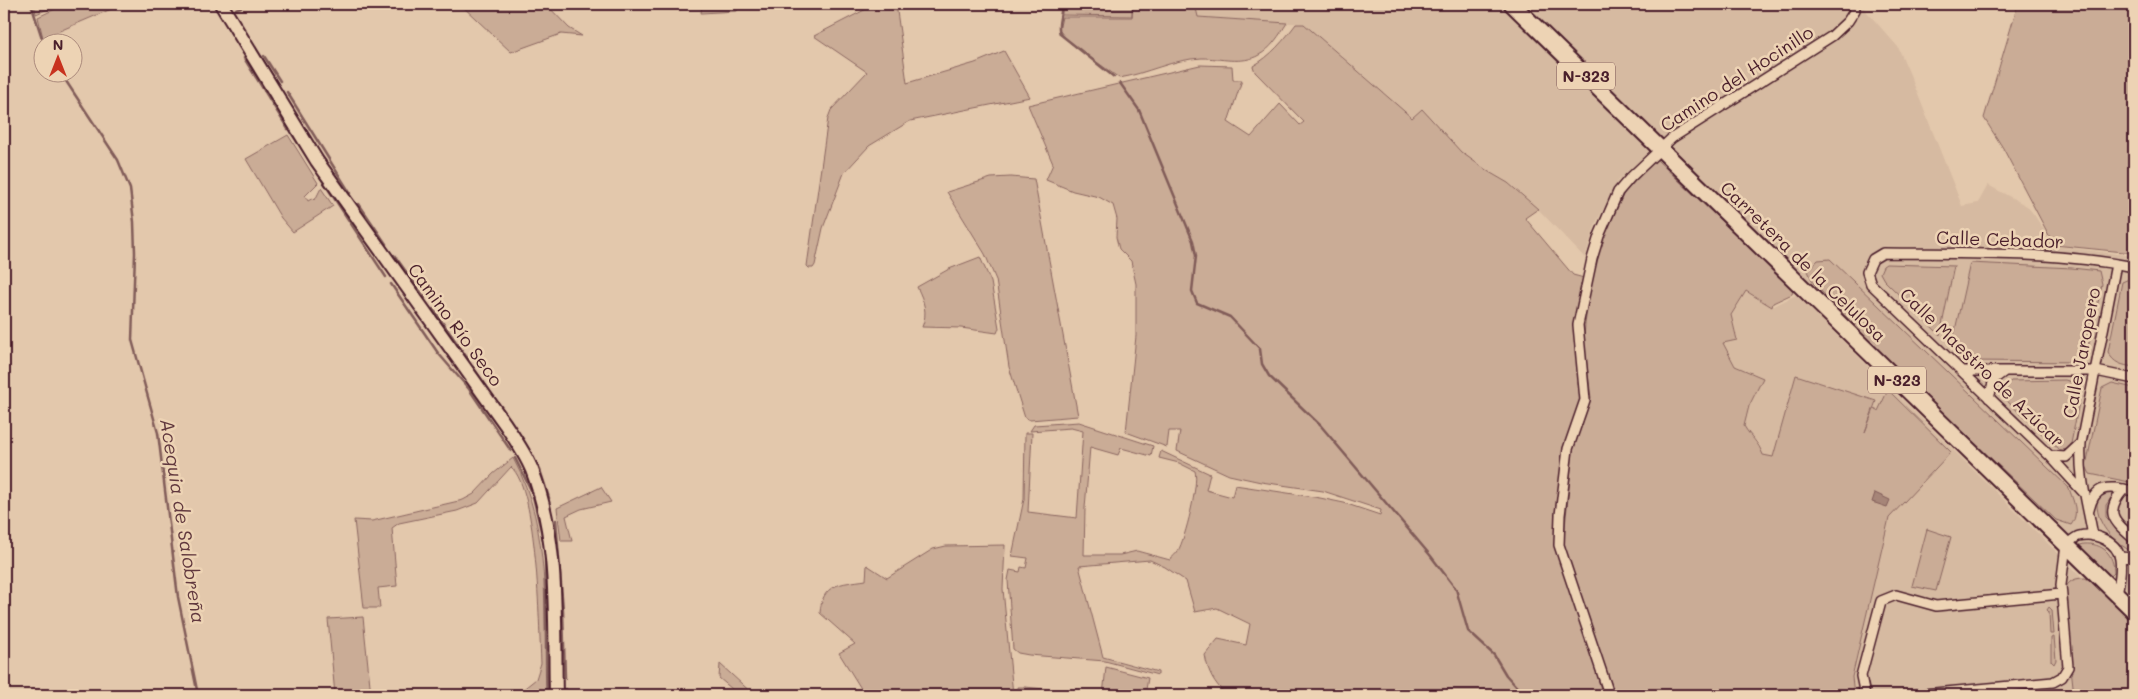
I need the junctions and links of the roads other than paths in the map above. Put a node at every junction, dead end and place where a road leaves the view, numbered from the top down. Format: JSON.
{"nodes":[{"id":1,"x":1512,"y":4,"type":"edge"},
{"id":2,"x":1853,"y":4,"type":"edge"},
{"id":3,"x":224,"y":7,"type":"edge"},
{"id":4,"x":1661,"y":149,"type":"junction"},
{"id":5,"x":1869,"y":264,"type":"joint"},
{"id":6,"x":2116,"y":264,"type":"junction"},
{"id":7,"x":2134,"y":267,"type":"edge"},
{"id":8,"x":2005,"y":370,"type":"junction"},
{"id":9,"x":1962,"y":371,"type":"junction"},
{"id":10,"x":2096,"y":371,"type":"junction"},
{"id":11,"x":2134,"y":379,"type":"edge"},
{"id":12,"x":1989,"y":398,"type":"junction"},
{"id":13,"x":2081,"y":443,"type":"junction"},
{"id":14,"x":2050,"y":456,"type":"junction"},
{"id":15,"x":2124,"y":489,"type":"junction"},
{"id":16,"x":2134,"y":491,"type":"edge"},
{"id":17,"x":2083,"y":492,"type":"junction"},
{"id":18,"x":2089,"y":510,"type":"junction"},
{"id":19,"x":2093,"y":536,"type":"junction"},
{"id":20,"x":2134,"y":539,"type":"edge"},
{"id":21,"x":2066,"y":545,"type":"junction"},
{"id":22,"x":2120,"y":556,"type":"junction"},
{"id":23,"x":2134,"y":558,"type":"edge"},
{"id":24,"x":2061,"y":594,"type":"junction"},
{"id":25,"x":2117,"y":594,"type":"junction"},
{"id":26,"x":2134,"y":611,"type":"edge"},
{"id":27,"x":556,"y":695,"type":"edge"},
{"id":28,"x":1606,"y":695,"type":"edge"},
{"id":29,"x":1865,"y":695,"type":"edge"},
{"id":30,"x":1913,"y":695,"type":"edge"}],
"edges":[{"from":1,"to":4,"type":"highway","number":"N-323"},
{"from":2,"to":4,"type":"street","name":"Camino del Hocinillo"},
{"from":3,"to":27,"type":"street","name":"Camino Río Seco"},
{"from":4,"to":21,"type":"highway","name":"Carretera de la Celulosa","number":"N-323"},
{"from":4,"to":28,"type":"street","name":"Camino del Hocinillo"},
{"from":5,"to":6,"type":"street","name":"Calle Cebador"},
{"from":5,"to":9,"type":"street","name":"Calle Maestro de Azúcar"},
{"from":6,"to":7,"type":"street","name":"Calle Cebador"},
{"from":6,"to":10,"type":"street","name":"Calle Jaropero"},
{"from":8,"to":9,"type":"street"},
{"from":8,"to":10,"type":"street"},
{"from":8,"to":12,"type":"street"},
{"from":9,"to":12,"type":"street","name":"Calle Maestro de Azúcar"},
{"from":10,"to":11,"type":"street"},
{"from":10,"to":13,"type":"street","name":"Calle Jaropero"},
{"from":12,"to":14,"type":"street","name":"Calle Maestro de Azúcar"},
{"from":13,"to":14,"type":"street"},
{"from":13,"to":17,"type":"street","name":"Calle Jaropero"},
{"from":14,"to":17,"type":"street","name":"Calle Maestro de Azúcar"},
{"from":15,"to":16,"type":"street"},
{"from":15,"to":18,"type":"street"},
{"from":15,"to":20,"type":"street"},
{"from":17,"to":18,"type":"street","name":"Calle Jaropero"},
{"from":18,"to":19,"type":"street","name":"Calle Jaropero"},
{"from":19,"to":21,"type":"street"},
{"from":19,"to":22,"type":"street"},
{"from":21,"to":24,"type":"street"},
{"from":21,"to":25,"type":"highway","name":"Carretera de la Celulosa","number":"N-323"},
{"from":22,"to":23,"type":"street"},
{"from":22,"to":25,"type":"street"},
{"from":24,"to":29,"type":"street"},
{"from":24,"to":30,"type":"street"},
{"from":25,"to":26,"type":"highway","name":"Carretera de la Celulosa","number":"N-323"}]}
